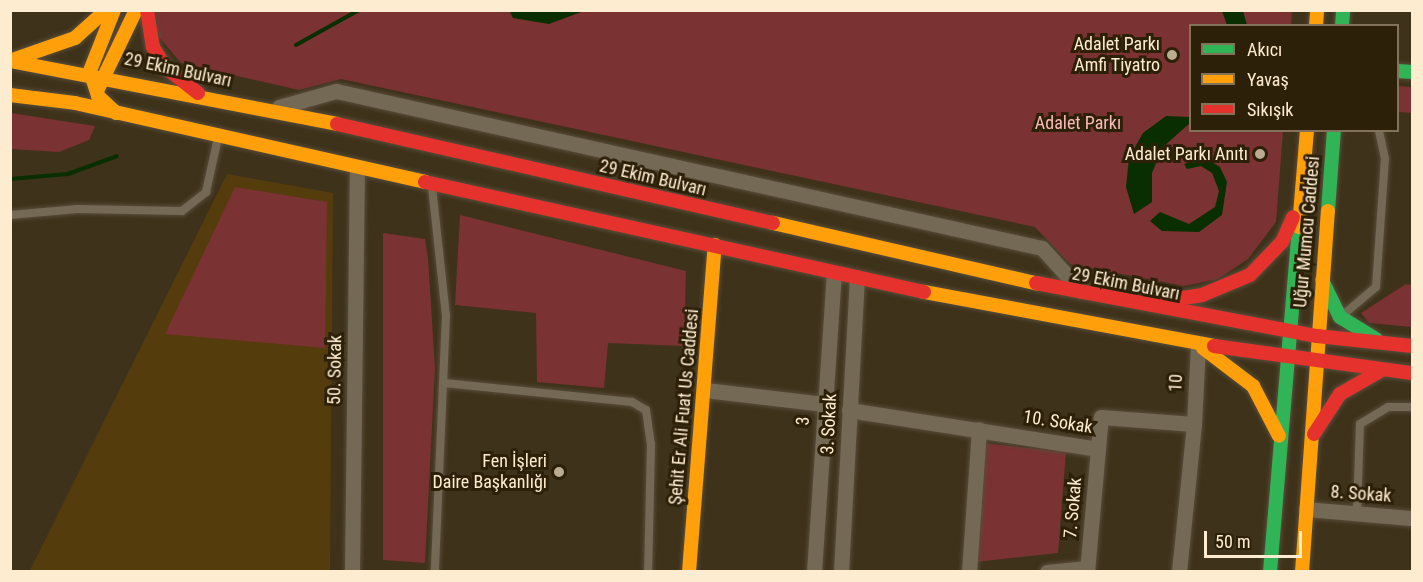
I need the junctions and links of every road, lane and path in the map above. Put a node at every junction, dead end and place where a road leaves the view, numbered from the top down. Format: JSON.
{"nodes":[{"id":1,"x":106,"y":10,"type":"edge"},
{"id":2,"x":114,"y":10,"type":"edge"},
{"id":3,"x":136,"y":10,"type":"edge"},
{"id":4,"x":147,"y":10,"type":"edge"},
{"id":5,"x":10,"y":60,"type":"edge"},
{"id":6,"x":90,"y":71,"type":"junction"},
{"id":7,"x":109,"y":74,"type":"junction"},
{"id":8,"x":96,"y":91,"type":"junction"},
{"id":9,"x":198,"y":93,"type":"junction"},
{"id":10,"x":10,"y":95,"type":"edge"},
{"id":11,"x":75,"y":103,"type":"junction"},
{"id":12,"x":272,"y":110,"type":"junction"},
{"id":13,"x":116,"y":113,"type":"junction"},
{"id":14,"x":1307,"y":132,"type":"edge"},
{"id":15,"x":1334,"y":132,"type":"edge"},
{"id":16,"x":1379,"y":132,"type":"edge"},
{"id":17,"x":218,"y":137,"type":"junction"},
{"id":18,"x":357,"y":169,"type":"junction"},
{"id":19,"x":432,"y":185,"type":"junction"},
{"id":20,"x":1301,"y":195,"type":"junction"},
{"id":21,"x":10,"y":216,"type":"edge"},
{"id":22,"x":715,"y":245,"type":"junction"},
{"id":23,"x":834,"y":274,"type":"junction"},
{"id":24,"x":857,"y":279,"type":"junction"},
{"id":25,"x":1321,"y":279,"type":"junction"},
{"id":26,"x":1085,"y":295,"type":"junction"},
{"id":27,"x":1132,"y":305,"type":"junction"},
{"id":28,"x":1340,"y":317,"type":"junction"},
{"id":29,"x":1287,"y":332,"type":"junction"},
{"id":30,"x":1317,"y":336,"type":"junction"},
{"id":31,"x":1384,"y":343,"type":"junction"},
{"id":32,"x":1198,"y":345,"type":"junction"},
{"id":33,"x":1413,"y":346,"type":"edge"},
{"id":34,"x":1285,"y":358,"type":"junction"},
{"id":35,"x":1314,"y":363,"type":"junction"},
{"id":36,"x":1381,"y":370,"type":"junction"},
{"id":37,"x":1413,"y":373,"type":"edge"},
{"id":38,"x":444,"y":383,"type":"junction"},
{"id":39,"x":705,"y":390,"type":"junction"},
{"id":40,"x":824,"y":404,"type":"junction"},
{"id":41,"x":1413,"y":407,"type":"edge"},
{"id":42,"x":849,"y":410,"type":"junction"},
{"id":43,"x":1194,"y":424,"type":"junction"},
{"id":44,"x":979,"y":429,"type":"junction"},
{"id":45,"x":1281,"y":442,"type":"junction"},
{"id":46,"x":1310,"y":443,"type":"junction"},
{"id":47,"x":1098,"y":449,"type":"junction"},
{"id":48,"x":1306,"y":509,"type":"junction"},
{"id":49,"x":1357,"y":513,"type":"junction"},
{"id":50,"x":1413,"y":518,"type":"edge"},
{"id":51,"x":1087,"y":570,"type":"edge"},
{"id":52,"x":352,"y":572,"type":"edge"},
{"id":53,"x":435,"y":572,"type":"edge"},
{"id":54,"x":648,"y":572,"type":"edge"},
{"id":55,"x":689,"y":572,"type":"edge"},
{"id":56,"x":814,"y":572,"type":"edge"},
{"id":57,"x":840,"y":572,"type":"edge"},
{"id":58,"x":969,"y":572,"type":"edge"},
{"id":59,"x":1047,"y":572,"type":"edge"},
{"id":60,"x":1179,"y":572,"type":"edge"},
{"id":61,"x":1270,"y":572,"type":"edge"},
{"id":62,"x":1302,"y":572,"type":"edge"}],
"edges":[{"from":1,"to":5,"type":"main road"},
{"from":2,"to":6,"type":"main road"},
{"from":3,"to":7,"type":"main road"},
{"from":4,"to":9,"type":"main road"},
{"from":5,"to":6,"type":"main road","name":"29 Ekim Bulvarı"},
{"from":6,"to":7,"type":"main road","name":"29 Ekim Bulvarı"},
{"from":6,"to":8,"type":"main road"},
{"from":7,"to":8,"type":"main road"},
{"from":7,"to":9,"type":"main road","name":"29 Ekim Bulvarı"},
{"from":8,"to":11,"type":"main road"},
{"from":8,"to":13,"type":"main road"},
{"from":9,"to":12,"type":"main road","name":"29 Ekim Bulvarı"},
{"from":10,"to":11,"type":"main road"},
{"from":11,"to":13,"type":"main road"},
{"from":12,"to":26,"type":"main road","name":"29 Ekim Bulvarı"},
{"from":12,"to":26,"type":"street"},
{"from":13,"to":17,"type":"main road"},
{"from":14,"to":20,"type":"main road","name":"Uğur Mumcu Caddesi"},
{"from":15,"to":25,"type":"main road","name":"Uğur Mumcu Caddesi"},
{"from":16,"to":28,"type":"lane"},
{"from":17,"to":18,"type":"main road"},
{"from":17,"to":21,"type":"lane"},
{"from":18,"to":19,"type":"main road"},
{"from":18,"to":52,"type":"street","name":"50. Sokak"},
{"from":19,"to":22,"type":"main road"},
{"from":19,"to":38,"type":"lane"},
{"from":20,"to":27,"type":"main road"},
{"from":20,"to":29,"type":"main road","name":"Uğur Mumcu Caddesi"},
{"from":22,"to":23,"type":"main road"},
{"from":22,"to":39,"type":"main road","name":"Şehit Er Ali Fuat Us Caddesi"},
{"from":23,"to":24,"type":"main road"},
{"from":23,"to":40,"type":"street","name":"3"},
{"from":24,"to":32,"type":"main road"},
{"from":24,"to":42,"type":"street","name":"3. Sokak"},
{"from":25,"to":28,"type":"main road"},
{"from":25,"to":30,"type":"main road","name":"Uğur Mumcu Caddesi"},
{"from":26,"to":27,"type":"main road","name":"29 Ekim Bulvarı"},
{"from":27,"to":29,"type":"main road","name":"29 Ekim Bulvarı"},
{"from":28,"to":31,"type":"main road"},
{"from":29,"to":30,"type":"main road","name":"29 Ekim Bulvarı"},
{"from":29,"to":34,"type":"main road","name":"Uğur Mumcu Caddesi"},
{"from":30,"to":31,"type":"main road","name":"29 Ekim Bulvarı"},
{"from":30,"to":35,"type":"main road","name":"Uğur Mumcu Caddesi"},
{"from":31,"to":33,"type":"main road","name":"29 Ekim Bulvarı"},
{"from":32,"to":34,"type":"main road"},
{"from":32,"to":43,"type":"street","name":"10"},
{"from":32,"to":45,"type":"main road"},
{"from":34,"to":35,"type":"main road"},
{"from":34,"to":45,"type":"main road","name":"Uğur Mumcu Caddesi"},
{"from":35,"to":36,"type":"main road"},
{"from":35,"to":46,"type":"main road","name":"Uğur Mumcu Caddesi"},
{"from":36,"to":37,"type":"main road"},
{"from":36,"to":46,"type":"main road"},
{"from":38,"to":53,"type":"lane"},
{"from":38,"to":54,"type":"lane"},
{"from":39,"to":40,"type":"street"},
{"from":39,"to":55,"type":"main road","name":"Şehit Er Ali Fuat Us Caddesi"},
{"from":40,"to":56,"type":"street","name":"3"},
{"from":41,"to":49,"type":"lane"},
{"from":42,"to":44,"type":"street","name":"10. Sokak"},
{"from":42,"to":57,"type":"street","name":"3. Sokak"},
{"from":43,"to":47,"type":"street","name":"10. Sokak"},
{"from":43,"to":60,"type":"street"},
{"from":44,"to":47,"type":"street","name":"10. Sokak"},
{"from":44,"to":58,"type":"street"},
{"from":45,"to":61,"type":"main road","name":"Uğur Mumcu Caddesi"},
{"from":46,"to":48,"type":"main road","name":"Uğur Mumcu Caddesi"},
{"from":47,"to":51,"type":"street","name":"7. Sokak"},
{"from":48,"to":49,"type":"street","name":"8. Sokak"},
{"from":48,"to":62,"type":"main road","name":"Uğur Mumcu Caddesi"},
{"from":49,"to":50,"type":"street","name":"8. Sokak"},
{"from":51,"to":59,"type":"street"}]}
